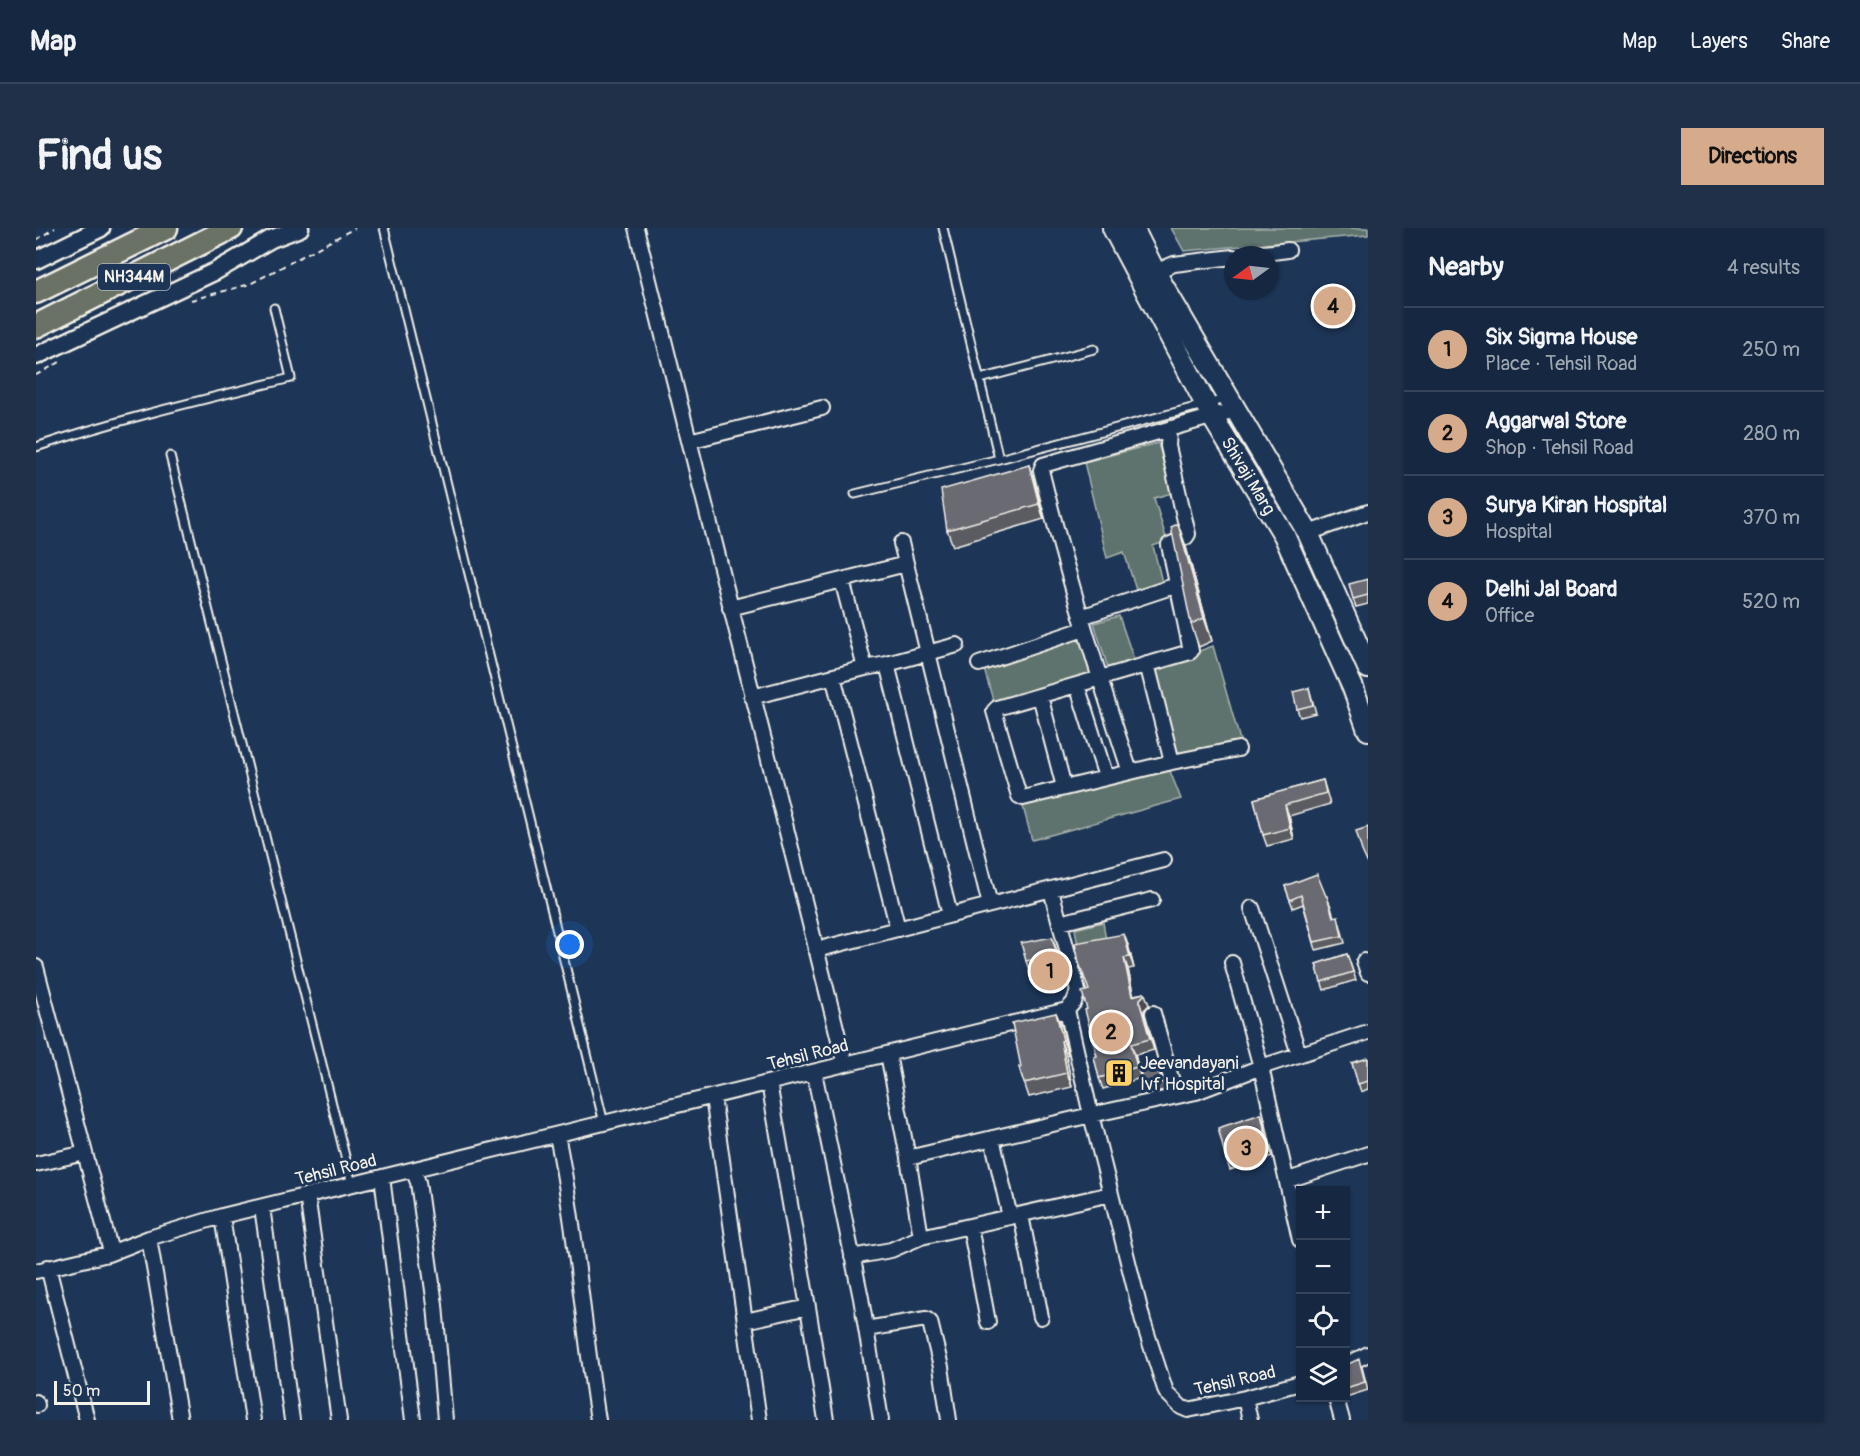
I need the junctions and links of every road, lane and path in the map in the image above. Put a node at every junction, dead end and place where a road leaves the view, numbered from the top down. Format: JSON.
{"nodes":[{"id":1,"x":55,"y":228,"type":"edge"},
{"id":2,"x":101,"y":228,"type":"edge"},
{"id":3,"x":166,"y":228,"type":"edge"},
{"id":4,"x":231,"y":228,"type":"edge"},
{"id":5,"x":300,"y":228,"type":"edge"},
{"id":6,"x":355,"y":228,"type":"edge"},
{"id":7,"x":384,"y":228,"type":"edge"},
{"id":8,"x":636,"y":228,"type":"edge"},
{"id":9,"x":943,"y":228,"type":"edge"},
{"id":10,"x":1113,"y":228,"type":"edge"},
{"id":11,"x":1133,"y":228,"type":"edge"},
{"id":12,"x":36,"y":240,"type":"edge"},
{"id":13,"x":1288,"y":250,"type":"dead end"},
{"id":14,"x":1278,"y":251,"type":"edge"},
{"id":15,"x":1224,"y":258,"type":"edge"},
{"id":16,"x":36,"y":260,"type":"edge"},
{"id":17,"x":1155,"y":272,"type":"junction"},
{"id":18,"x":36,"y":292,"type":"edge"},
{"id":19,"x":186,"y":301,"type":"dead end"},
{"id":20,"x":274,"y":309,"type":"dead end"},
{"id":21,"x":36,"y":326,"type":"edge"},
{"id":22,"x":1094,"y":349,"type":"dead end"},
{"id":23,"x":36,"y":356,"type":"edge"},
{"id":24,"x":62,"y":361,"type":"dead end"},
{"id":25,"x":36,"y":375,"type":"edge"},
{"id":26,"x":980,"y":378,"type":"junction"},
{"id":27,"x":1232,"y":404,"type":"junction"},
{"id":28,"x":822,"y":408,"type":"dead end"},
{"id":29,"x":1209,"y":411,"type":"junction"},
{"id":30,"x":1169,"y":430,"type":"junction"},
{"id":31,"x":689,"y":441,"type":"junction"},
{"id":32,"x":36,"y":447,"type":"edge"},
{"id":33,"x":170,"y":456,"type":"dead end"},
{"id":34,"x":999,"y":459,"type":"junction"},
{"id":35,"x":855,"y":494,"type":"dead end"},
{"id":36,"x":1368,"y":512,"type":"edge"},
{"id":37,"x":1308,"y":533,"type":"junction"},
{"id":38,"x":901,"y":543,"type":"dead end"},
{"id":39,"x":906,"y":564,"type":"junction"},
{"id":40,"x":842,"y":580,"type":"junction"},
{"id":41,"x":1177,"y":585,"type":"junction"},
{"id":42,"x":730,"y":608,"type":"junction"},
{"id":43,"x":1082,"y":623,"type":"junction"},
{"id":44,"x":957,"y":645,"type":"dead end"},
{"id":45,"x":928,"y":652,"type":"junction"},
{"id":46,"x":887,"y":664,"type":"junction"},
{"id":47,"x":979,"y":664,"type":"dead end"},
{"id":48,"x":1147,"y":664,"type":"junction"},
{"id":49,"x":865,"y":668,"type":"junction"},
{"id":50,"x":1368,"y":668,"type":"edge"},
{"id":51,"x":833,"y":676,"type":"junction"},
{"id":52,"x":1099,"y":678,"type":"junction"},
{"id":53,"x":1077,"y":685,"type":"junction"},
{"id":54,"x":1040,"y":696,"type":"junction"},
{"id":55,"x":752,"y":697,"type":"junction"},
{"id":56,"x":1368,"y":730,"type":"edge"},
{"id":57,"x":1238,"y":749,"type":"dead end"},
{"id":58,"x":1172,"y":762,"type":"junction"},
{"id":59,"x":1130,"y":772,"type":"junction"},
{"id":60,"x":1106,"y":777,"type":"junction"},
{"id":61,"x":1064,"y":787,"type":"junction"},
{"id":62,"x":1164,"y":860,"type":"dead end"},
{"id":63,"x":1051,"y":890,"type":"junction"},
{"id":64,"x":1152,"y":900,"type":"dead end"},
{"id":65,"x":990,"y":905,"type":"junction"},
{"id":66,"x":1251,"y":908,"type":"dead end"},
{"id":67,"x":950,"y":915,"type":"junction"},
{"id":68,"x":1060,"y":923,"type":"junction"},
{"id":69,"x":898,"y":929,"type":"junction"},
{"id":70,"x":816,"y":950,"type":"junction"},
{"id":71,"x":1232,"y":963,"type":"dead end"},
{"id":72,"x":36,"y":967,"type":"edge"},
{"id":73,"x":1067,"y":1010,"type":"junction"},
{"id":74,"x":1153,"y":1013,"type":"dead end"},
{"id":75,"x":1368,"y":1032,"type":"edge"},
{"id":76,"x":888,"y":1054,"type":"junction"},
{"id":77,"x":1299,"y":1054,"type":"junction"},
{"id":78,"x":845,"y":1065,"type":"junction"},
{"id":79,"x":1261,"y":1067,"type":"junction"},
{"id":80,"x":814,"y":1072,"type":"junction"},
{"id":81,"x":769,"y":1083,"type":"junction"},
{"id":82,"x":1176,"y":1096,"type":"junction"},
{"id":83,"x":713,"y":1097,"type":"junction"},
{"id":84,"x":1091,"y":1115,"type":"junction"},
{"id":85,"x":605,"y":1123,"type":"junction"},
{"id":86,"x":557,"y":1135,"type":"junction"},
{"id":87,"x":992,"y":1138,"type":"junction"},
{"id":88,"x":85,"y":1153,"type":"junction"},
{"id":89,"x":1368,"y":1154,"type":"edge"},
{"id":90,"x":909,"y":1158,"type":"junction"},
{"id":91,"x":36,"y":1164,"type":"edge"},
{"id":92,"x":413,"y":1170,"type":"junction"},
{"id":93,"x":382,"y":1177,"type":"junction"},
{"id":94,"x":1288,"y":1180,"type":"junction"},
{"id":95,"x":352,"y":1184,"type":"junction"},
{"id":96,"x":1111,"y":1194,"type":"junction"},
{"id":97,"x":307,"y":1195,"type":"junction"},
{"id":98,"x":262,"y":1207,"type":"junction"},
{"id":99,"x":222,"y":1216,"type":"junction"},
{"id":100,"x":1015,"y":1216,"type":"junction"},
{"id":101,"x":1296,"y":1220,"type":"edge"},
{"id":102,"x":970,"y":1226,"type":"junction"},
{"id":103,"x":921,"y":1237,"type":"junction"},
{"id":104,"x":149,"y":1238,"type":"junction"},
{"id":105,"x":111,"y":1252,"type":"junction"},
{"id":106,"x":852,"y":1257,"type":"junction"},
{"id":107,"x":42,"y":1269,"type":"edge"},
{"id":108,"x":808,"y":1307,"type":"junction"},
{"id":109,"x":1041,"y":1317,"type":"dead end"},
{"id":110,"x":745,"y":1322,"type":"junction"},
{"id":111,"x":988,"y":1322,"type":"dead end"},
{"id":112,"x":866,"y":1329,"type":"junction"},
{"id":113,"x":1368,"y":1354,"type":"edge"},
{"id":114,"x":1350,"y":1363,"type":"edge"},
{"id":115,"x":1296,"y":1384,"type":"edge"},
{"id":116,"x":1245,"y":1398,"type":"junction"},
{"id":117,"x":1336,"y":1402,"type":"edge"},
{"id":118,"x":1189,"y":1415,"type":"edge"},
{"id":119,"x":87,"y":1420,"type":"edge"},
{"id":120,"x":180,"y":1420,"type":"edge"},
{"id":121,"x":253,"y":1420,"type":"edge"},
{"id":122,"x":292,"y":1420,"type":"edge"},
{"id":123,"x":339,"y":1420,"type":"edge"},
{"id":124,"x":413,"y":1420,"type":"edge"},
{"id":125,"x":446,"y":1420,"type":"edge"},
{"id":126,"x":598,"y":1420,"type":"edge"},
{"id":127,"x":759,"y":1420,"type":"edge"},
{"id":128,"x":826,"y":1420,"type":"edge"},
{"id":129,"x":881,"y":1420,"type":"edge"},
{"id":130,"x":949,"y":1420,"type":"edge"},
{"id":131,"x":1250,"y":1420,"type":"edge"},
{"id":132,"x":1342,"y":1420,"type":"edge"}],
"edges":[{"from":1,"to":12,"type":"path"},
{"from":2,"to":16,"type":"street"},
{"from":3,"to":18,"type":"highway","number":"NH344M"},
{"from":4,"to":21,"type":"highway","number":"NH344M"},
{"from":5,"to":23,"type":"street"},
{"from":6,"to":19,"type":"path"},
{"from":7,"to":85,"type":"lane"},
{"from":8,"to":31,"type":"street"},
{"from":9,"to":26,"type":"lane"},
{"from":10,"to":29,"type":"main road","name":"Shivaji Marg"},
{"from":11,"to":17,"type":"main road","name":"Shivaji Marg"},
{"from":13,"to":14,"type":"street"},
{"from":15,"to":17,"type":"street"},
{"from":17,"to":27,"type":"main road","name":"Shivaji Marg"},
{"from":20,"to":32,"type":"lane"},
{"from":22,"to":26,"type":"lane"},
{"from":24,"to":25,"type":"path"},
{"from":26,"to":34,"type":"lane"},
{"from":27,"to":29,"type":"street"},
{"from":27,"to":37,"type":"main road","name":"Shivaji Marg"},
{"from":28,"to":31,"type":"street"},
{"from":29,"to":30,"type":"street"},
{"from":29,"to":34,"type":"lane"},
{"from":29,"to":56,"type":"main road","name":"Shivaji Marg"},
{"from":30,"to":41,"type":"street"},
{"from":30,"to":43,"type":"street"},
{"from":31,"to":42,"type":"street"},
{"from":33,"to":95,"type":"lane"},
{"from":34,"to":35,"type":"lane"},
{"from":36,"to":37,"type":"street"},
{"from":37,"to":50,"type":"main road","name":"Shivaji Marg"},
{"from":38,"to":39,"type":"street"},
{"from":39,"to":40,"type":"street"},
{"from":39,"to":45,"type":"street"},
{"from":40,"to":42,"type":"street"},
{"from":40,"to":49,"type":"street"},
{"from":41,"to":43,"type":"street"},
{"from":41,"to":48,"type":"street"},
{"from":42,"to":55,"type":"street"},
{"from":43,"to":47,"type":"street"},
{"from":43,"to":52,"type":"street"},
{"from":44,"to":45,"type":"street"},
{"from":45,"to":46,"type":"street"},
{"from":45,"to":65,"type":"street"},
{"from":46,"to":49,"type":"street"},
{"from":46,"to":67,"type":"street"},
{"from":48,"to":52,"type":"street"},
{"from":48,"to":58,"type":"street"},
{"from":49,"to":51,"type":"street"},
{"from":51,"to":55,"type":"street"},
{"from":51,"to":69,"type":"street"},
{"from":52,"to":53,"type":"street"},
{"from":52,"to":59,"type":"street"},
{"from":53,"to":54,"type":"street"},
{"from":53,"to":60,"type":"street"},
{"from":54,"to":61,"type":"street"},
{"from":54,"to":61,"type":"street"},
{"from":55,"to":70,"type":"street"},
{"from":57,"to":58,"type":"street"},
{"from":58,"to":59,"type":"street"},
{"from":59,"to":60,"type":"street"},
{"from":60,"to":61,"type":"street"},
{"from":62,"to":63,"type":"street"},
{"from":63,"to":65,"type":"street"},
{"from":63,"to":68,"type":"street"},
{"from":64,"to":68,"type":"street"},
{"from":65,"to":67,"type":"street"},
{"from":66,"to":77,"type":"street"},
{"from":67,"to":69,"type":"street"},
{"from":68,"to":73,"type":"street"},
{"from":69,"to":70,"type":"street"},
{"from":70,"to":78,"type":"street"},
{"from":71,"to":79,"type":"street"},
{"from":72,"to":88,"type":"street"},
{"from":73,"to":76,"type":"street","name":"Tehsil Road"},
{"from":73,"to":84,"type":"street","name":"Tehsil Road"},
{"from":74,"to":82,"type":"street"},
{"from":75,"to":77,"type":"street"},
{"from":76,"to":78,"type":"street","name":"Tehsil Road"},
{"from":76,"to":90,"type":"street"},
{"from":77,"to":79,"type":"street"},
{"from":78,"to":80,"type":"street","name":"Tehsil Road"},
{"from":79,"to":82,"type":"street"},
{"from":79,"to":94,"type":"street"},
{"from":80,"to":81,"type":"street","name":"Tehsil Road"},
{"from":80,"to":106,"type":"street"},
{"from":81,"to":83,"type":"street","name":"Tehsil Road"},
{"from":81,"to":108,"type":"street"},
{"from":82,"to":84,"type":"street"},
{"from":83,"to":85,"type":"street","name":"Tehsil Road"},
{"from":83,"to":110,"type":"street"},
{"from":84,"to":87,"type":"street"},
{"from":84,"to":96,"type":"street","name":"Tehsil Road"},
{"from":85,"to":86,"type":"street","name":"Tehsil Road"},
{"from":86,"to":92,"type":"street","name":"Tehsil Road"},
{"from":86,"to":126,"type":"street"},
{"from":87,"to":90,"type":"street"},
{"from":87,"to":100,"type":"street"},
{"from":88,"to":91,"type":"street"},
{"from":88,"to":105,"type":"street"},
{"from":89,"to":94,"type":"street"},
{"from":90,"to":103,"type":"street"},
{"from":92,"to":93,"type":"street","name":"Tehsil Road"},
{"from":92,"to":125,"type":"street"},
{"from":93,"to":95,"type":"street","name":"Tehsil Road"},
{"from":93,"to":124,"type":"street"},
{"from":94,"to":101,"type":"street"},
{"from":95,"to":97,"type":"street","name":"Tehsil Road"},
{"from":96,"to":100,"type":"street"},
{"from":96,"to":118,"type":"street","name":"Tehsil Road"},
{"from":97,"to":98,"type":"street","name":"Tehsil Road"},
{"from":97,"to":123,"type":"street"},
{"from":98,"to":99,"type":"street","name":"Tehsil Road"},
{"from":98,"to":122,"type":"street"},
{"from":99,"to":104,"type":"street","name":"Tehsil Road"},
{"from":99,"to":121,"type":"street"},
{"from":100,"to":102,"type":"street"},
{"from":100,"to":109,"type":"street"},
{"from":102,"to":103,"type":"street"},
{"from":102,"to":111,"type":"street"},
{"from":103,"to":106,"type":"street"},
{"from":104,"to":105,"type":"street","name":"Tehsil Road"},
{"from":104,"to":120,"type":"street"},
{"from":105,"to":107,"type":"street","name":"Tehsil Road"},
{"from":106,"to":112,"type":"street"},
{"from":107,"to":119,"type":"street"},
{"from":108,"to":110,"type":"street"},
{"from":108,"to":128,"type":"street"},
{"from":110,"to":127,"type":"street"},
{"from":112,"to":129,"type":"street"},
{"from":112,"to":130,"type":"street"},
{"from":113,"to":114,"type":"street"},
{"from":115,"to":116,"type":"street","name":"Tehsil Road"},
{"from":116,"to":118,"type":"street","name":"Tehsil Road"},
{"from":116,"to":131,"type":"street"},
{"from":117,"to":132,"type":"street"}]}
